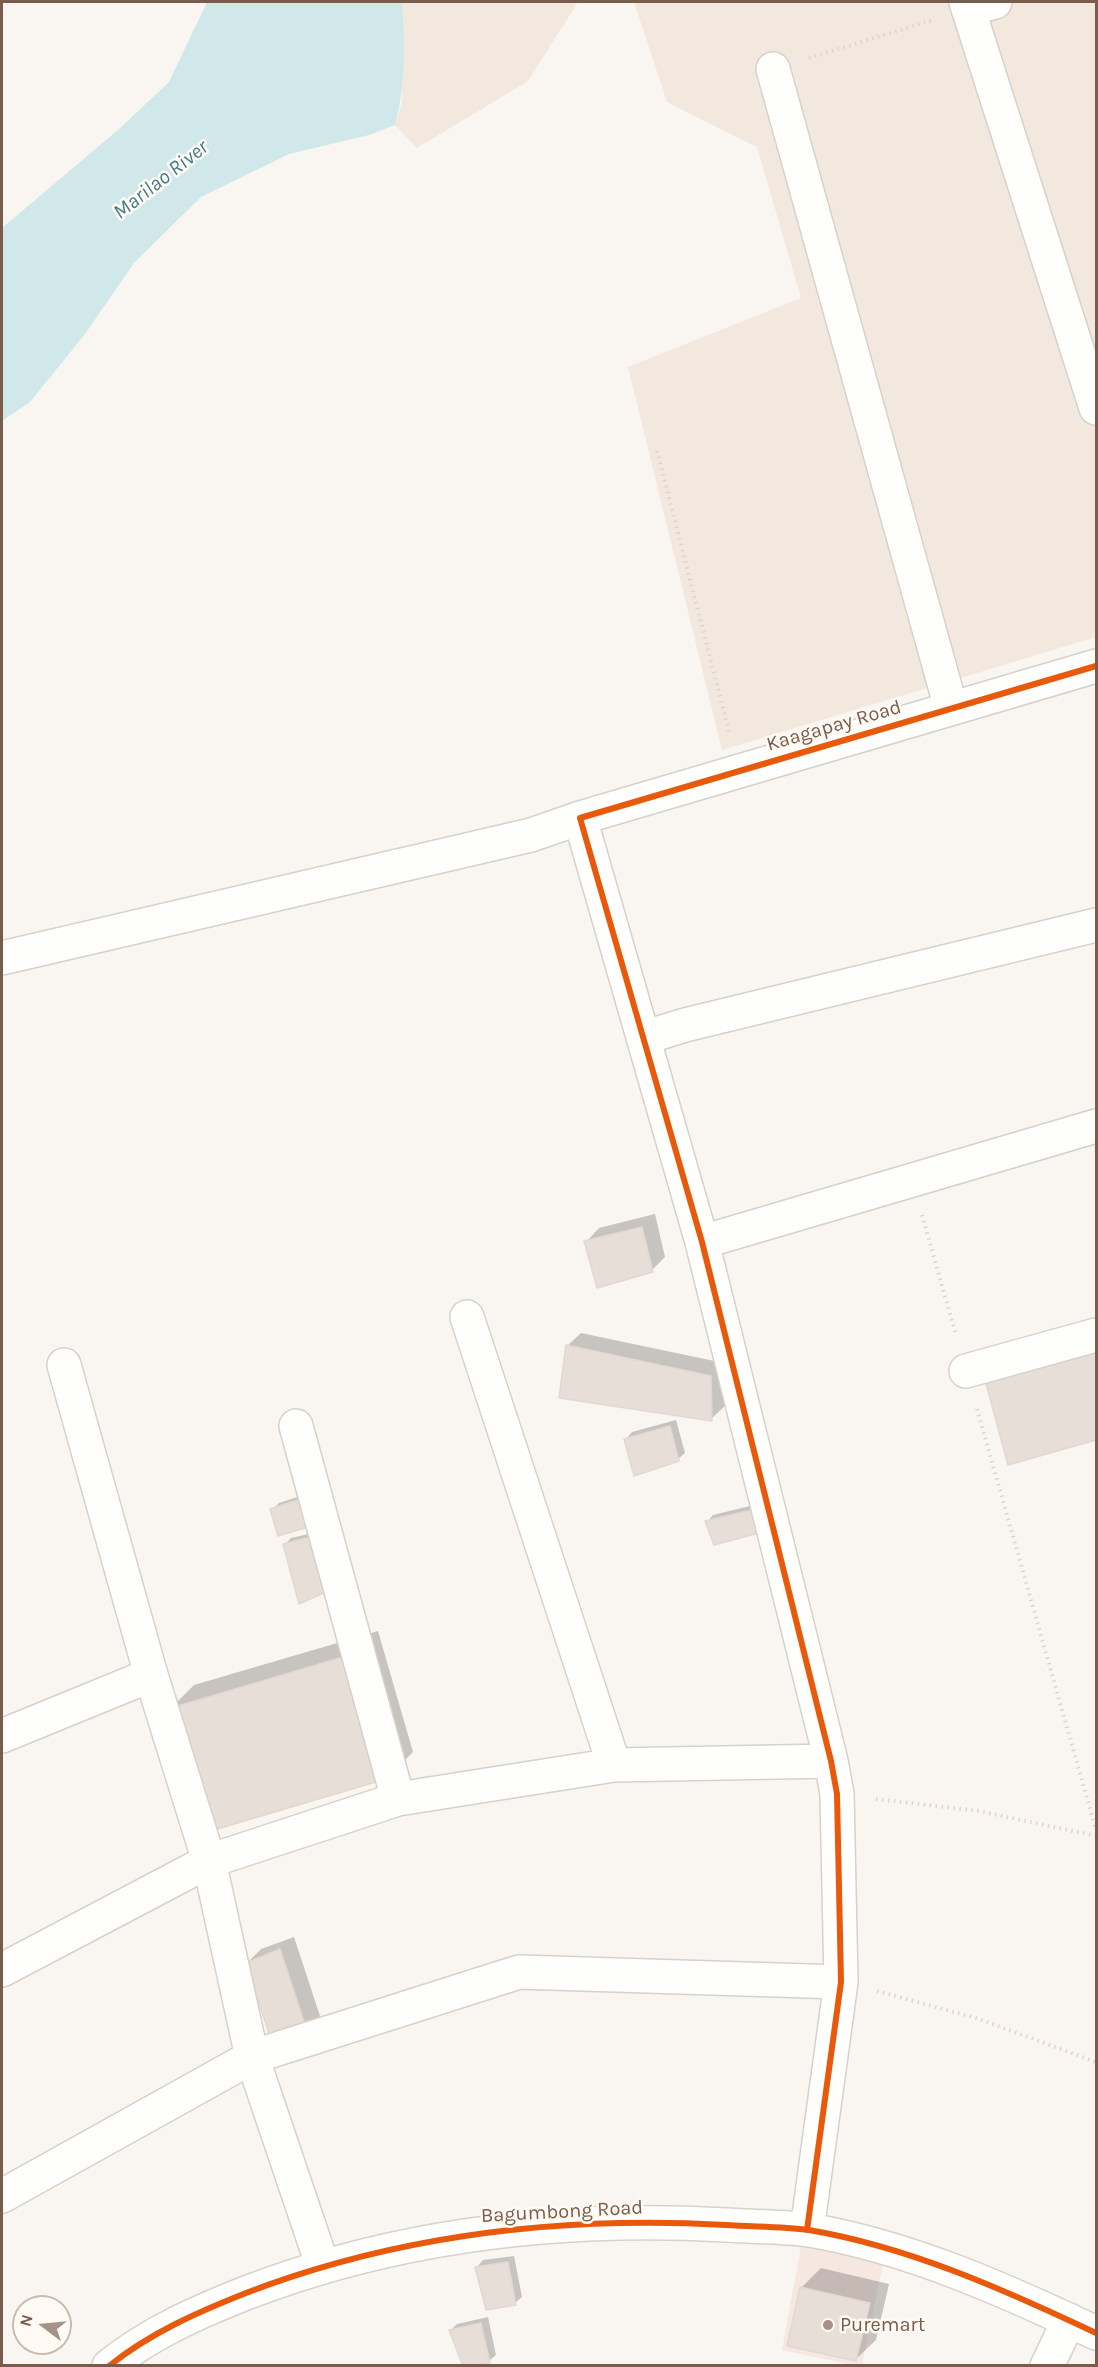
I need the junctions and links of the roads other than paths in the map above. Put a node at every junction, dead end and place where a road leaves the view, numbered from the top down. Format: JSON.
{"nodes":[{"id":1,"x":976,"y":4,"type":"edge"},
{"id":2,"x":773,"y":69,"type":"road end"},
{"id":3,"x":1096,"y":408,"type":"edge"},
{"id":4,"x":1096,"y":666,"type":"edge"},
{"id":5,"x":951,"y":708,"type":"junction"},
{"id":6,"x":580,"y":818,"type":"junction"},
{"id":7,"x":1096,"y":925,"type":"edge"},
{"id":8,"x":2,"y":958,"type":"edge"},
{"id":9,"x":643,"y":1038,"type":"junction"},
{"id":10,"x":1096,"y":1126,"type":"edge"},
{"id":11,"x":702,"y":1242,"type":"junction"},
{"id":12,"x":467,"y":1317,"type":"dead end"},
{"id":13,"x":1096,"y":1335,"type":"edge"},
{"id":14,"x":64,"y":1365,"type":"dead end"},
{"id":15,"x":966,"y":1371,"type":"road end"},
{"id":16,"x":296,"y":1426,"type":"dead end"},
{"id":17,"x":151,"y":1675,"type":"junction"},
{"id":18,"x":2,"y":1736,"type":"edge"},
{"id":19,"x":831,"y":1761,"type":"junction"},
{"id":20,"x":614,"y":1766,"type":"junction"},
{"id":21,"x":398,"y":1799,"type":"junction"},
{"id":22,"x":209,"y":1861,"type":"junction"},
{"id":23,"x":2,"y":1970,"type":"edge"},
{"id":24,"x":841,"y":1982,"type":"junction"},
{"id":25,"x":252,"y":2057,"type":"junction"},
{"id":26,"x":2,"y":2196,"type":"edge"},
{"id":27,"x":807,"y":2230,"type":"junction"},
{"id":28,"x":322,"y":2267,"type":"junction"},
{"id":29,"x":1083,"y":2326,"type":"edge"},
{"id":30,"x":109,"y":2366,"type":"edge"},
{"id":31,"x":1047,"y":2366,"type":"edge"}],
"edges":[{"from":1,"to":3,"type":"street"},
{"from":2,"to":5,"type":"street"},
{"from":4,"to":5,"type":"street","name":"Kaagapay Road"},
{"from":5,"to":6,"type":"street","name":"Kaagapay Road"},
{"from":6,"to":8,"type":"street","name":"Kaagapay Road"},
{"from":6,"to":9,"type":"street"},
{"from":7,"to":9,"type":"street"},
{"from":9,"to":11,"type":"street"},
{"from":10,"to":11,"type":"street"},
{"from":11,"to":19,"type":"street"},
{"from":12,"to":20,"type":"street"},
{"from":13,"to":15,"type":"street"},
{"from":14,"to":17,"type":"street"},
{"from":16,"to":21,"type":"street"},
{"from":17,"to":18,"type":"street"},
{"from":17,"to":22,"type":"street"},
{"from":19,"to":20,"type":"street"},
{"from":19,"to":24,"type":"street"},
{"from":20,"to":21,"type":"street"},
{"from":21,"to":22,"type":"street"},
{"from":22,"to":23,"type":"street"},
{"from":22,"to":25,"type":"street"},
{"from":24,"to":25,"type":"street"},
{"from":24,"to":27,"type":"street"},
{"from":25,"to":26,"type":"street"},
{"from":25,"to":28,"type":"street"},
{"from":27,"to":28,"type":"street","name":"Bagumbong Road"},
{"from":27,"to":29,"type":"street","name":"Bagumbong Road"},
{"from":28,"to":30,"type":"street","name":"Bagumbong Road"},
{"from":29,"to":31,"type":"street"}]}
